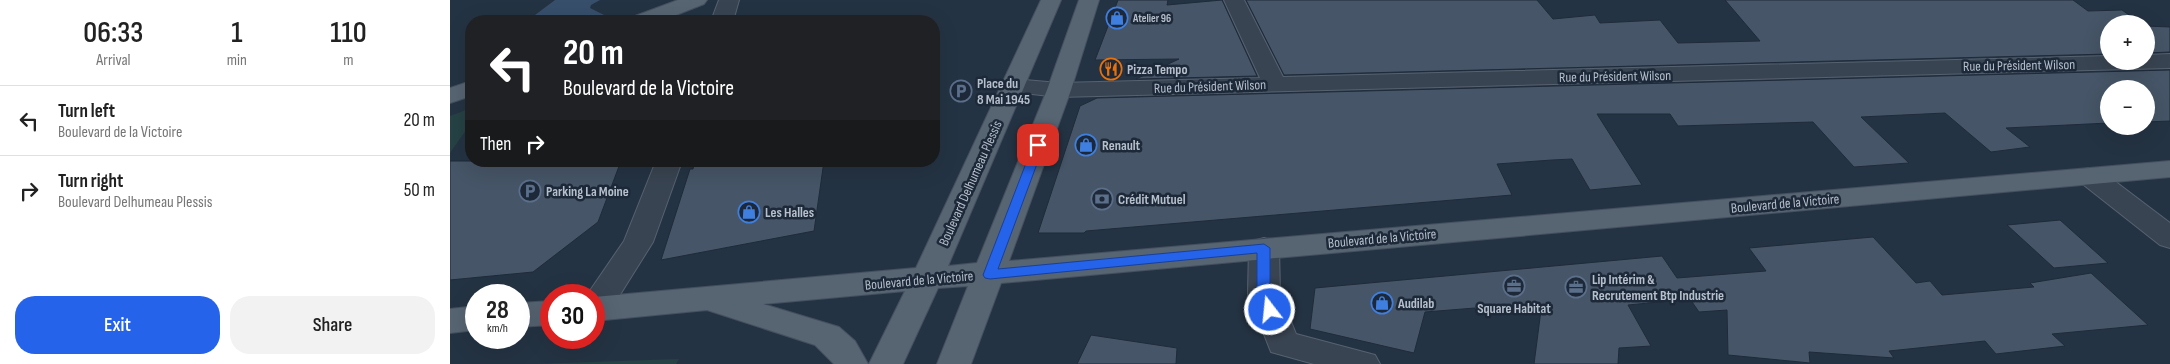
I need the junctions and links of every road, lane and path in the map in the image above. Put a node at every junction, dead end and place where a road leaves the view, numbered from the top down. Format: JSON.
{"nodes":[{"id":1,"x":697,"y":0,"type":"edge"},
{"id":2,"x":729,"y":0,"type":"edge"},
{"id":3,"x":1050,"y":0,"type":"edge"},
{"id":4,"x":1089,"y":0,"type":"edge"},
{"id":5,"x":1234,"y":0,"type":"edge"},
{"id":6,"x":658,"y":15,"type":"edge"},
{"id":7,"x":724,"y":15,"type":"edge"},
{"id":8,"x":2170,"y":62,"type":"edge"},
{"id":9,"x":1275,"y":84,"type":"junction"},
{"id":10,"x":1013,"y":86,"type":"junction"},
{"id":11,"x":465,"y":90,"type":"edge"},
{"id":12,"x":1059,"y":90,"type":"junction"},
{"id":13,"x":450,"y":96,"type":"edge"},
{"id":14,"x":667,"y":167,"type":"edge"},
{"id":15,"x":2170,"y":169,"type":"edge"},
{"id":16,"x":2090,"y":176,"type":"junction"},
{"id":17,"x":2170,"y":238,"type":"edge"},
{"id":18,"x":1264,"y":248,"type":"junction"},
{"id":19,"x":990,"y":275,"type":"junction"},
{"id":20,"x":926,"y":278,"type":"junction"},
{"id":21,"x":605,"y":292,"type":"edge"},
{"id":22,"x":705,"y":299,"type":"junction"},
{"id":23,"x":605,"y":308,"type":"edge"},
{"id":24,"x":465,"y":319,"type":"edge"},
{"id":25,"x":450,"y":320,"type":"edge"},
{"id":26,"x":851,"y":364,"type":"edge"},
{"id":27,"x":886,"y":364,"type":"edge"},
{"id":28,"x":954,"y":364,"type":"edge"},
{"id":29,"x":1363,"y":364,"type":"edge"}],
"edges":[{"from":1,"to":6,"type":"main road"},
{"from":2,"to":7,"type":"street"},
{"from":3,"to":10,"type":"main road","name":"Boulevard Delhumeau Plessis"},
{"from":4,"to":12,"type":"main road"},
{"from":5,"to":9,"type":"street"},
{"from":8,"to":9,"type":"street","name":"Rue du Président Wilson"},
{"from":9,"to":12,"type":"street","name":"Rue du Président Wilson"},
{"from":10,"to":12,"type":"street","name":"Rue du Président Wilson"},
{"from":10,"to":20,"type":"main road","name":"Boulevard Delhumeau Plessis"},
{"from":11,"to":13,"type":"main road"},
{"from":12,"to":19,"type":"main road"},
{"from":14,"to":21,"type":"street"},
{"from":15,"to":16,"type":"main road","name":"Boulevard de la Victoire"},
{"from":16,"to":17,"type":"street"},
{"from":16,"to":18,"type":"main road","name":"Boulevard de la Victoire"},
{"from":18,"to":19,"type":"main road","name":"Boulevard de la Victoire"},
{"from":18,"to":29,"type":"street"},
{"from":19,"to":20,"type":"main road","name":"Boulevard de la Victoire"},
{"from":19,"to":28,"type":"main road"},
{"from":20,"to":22,"type":"main road","name":"Boulevard de la Victoire"},
{"from":20,"to":27,"type":"main road","name":"Boulevard Delhumeau Plessis"},
{"from":22,"to":23,"type":"main road","name":"Boulevard de la Victoire"},
{"from":22,"to":26,"type":"main road"},
{"from":24,"to":25,"type":"main road"}]}
